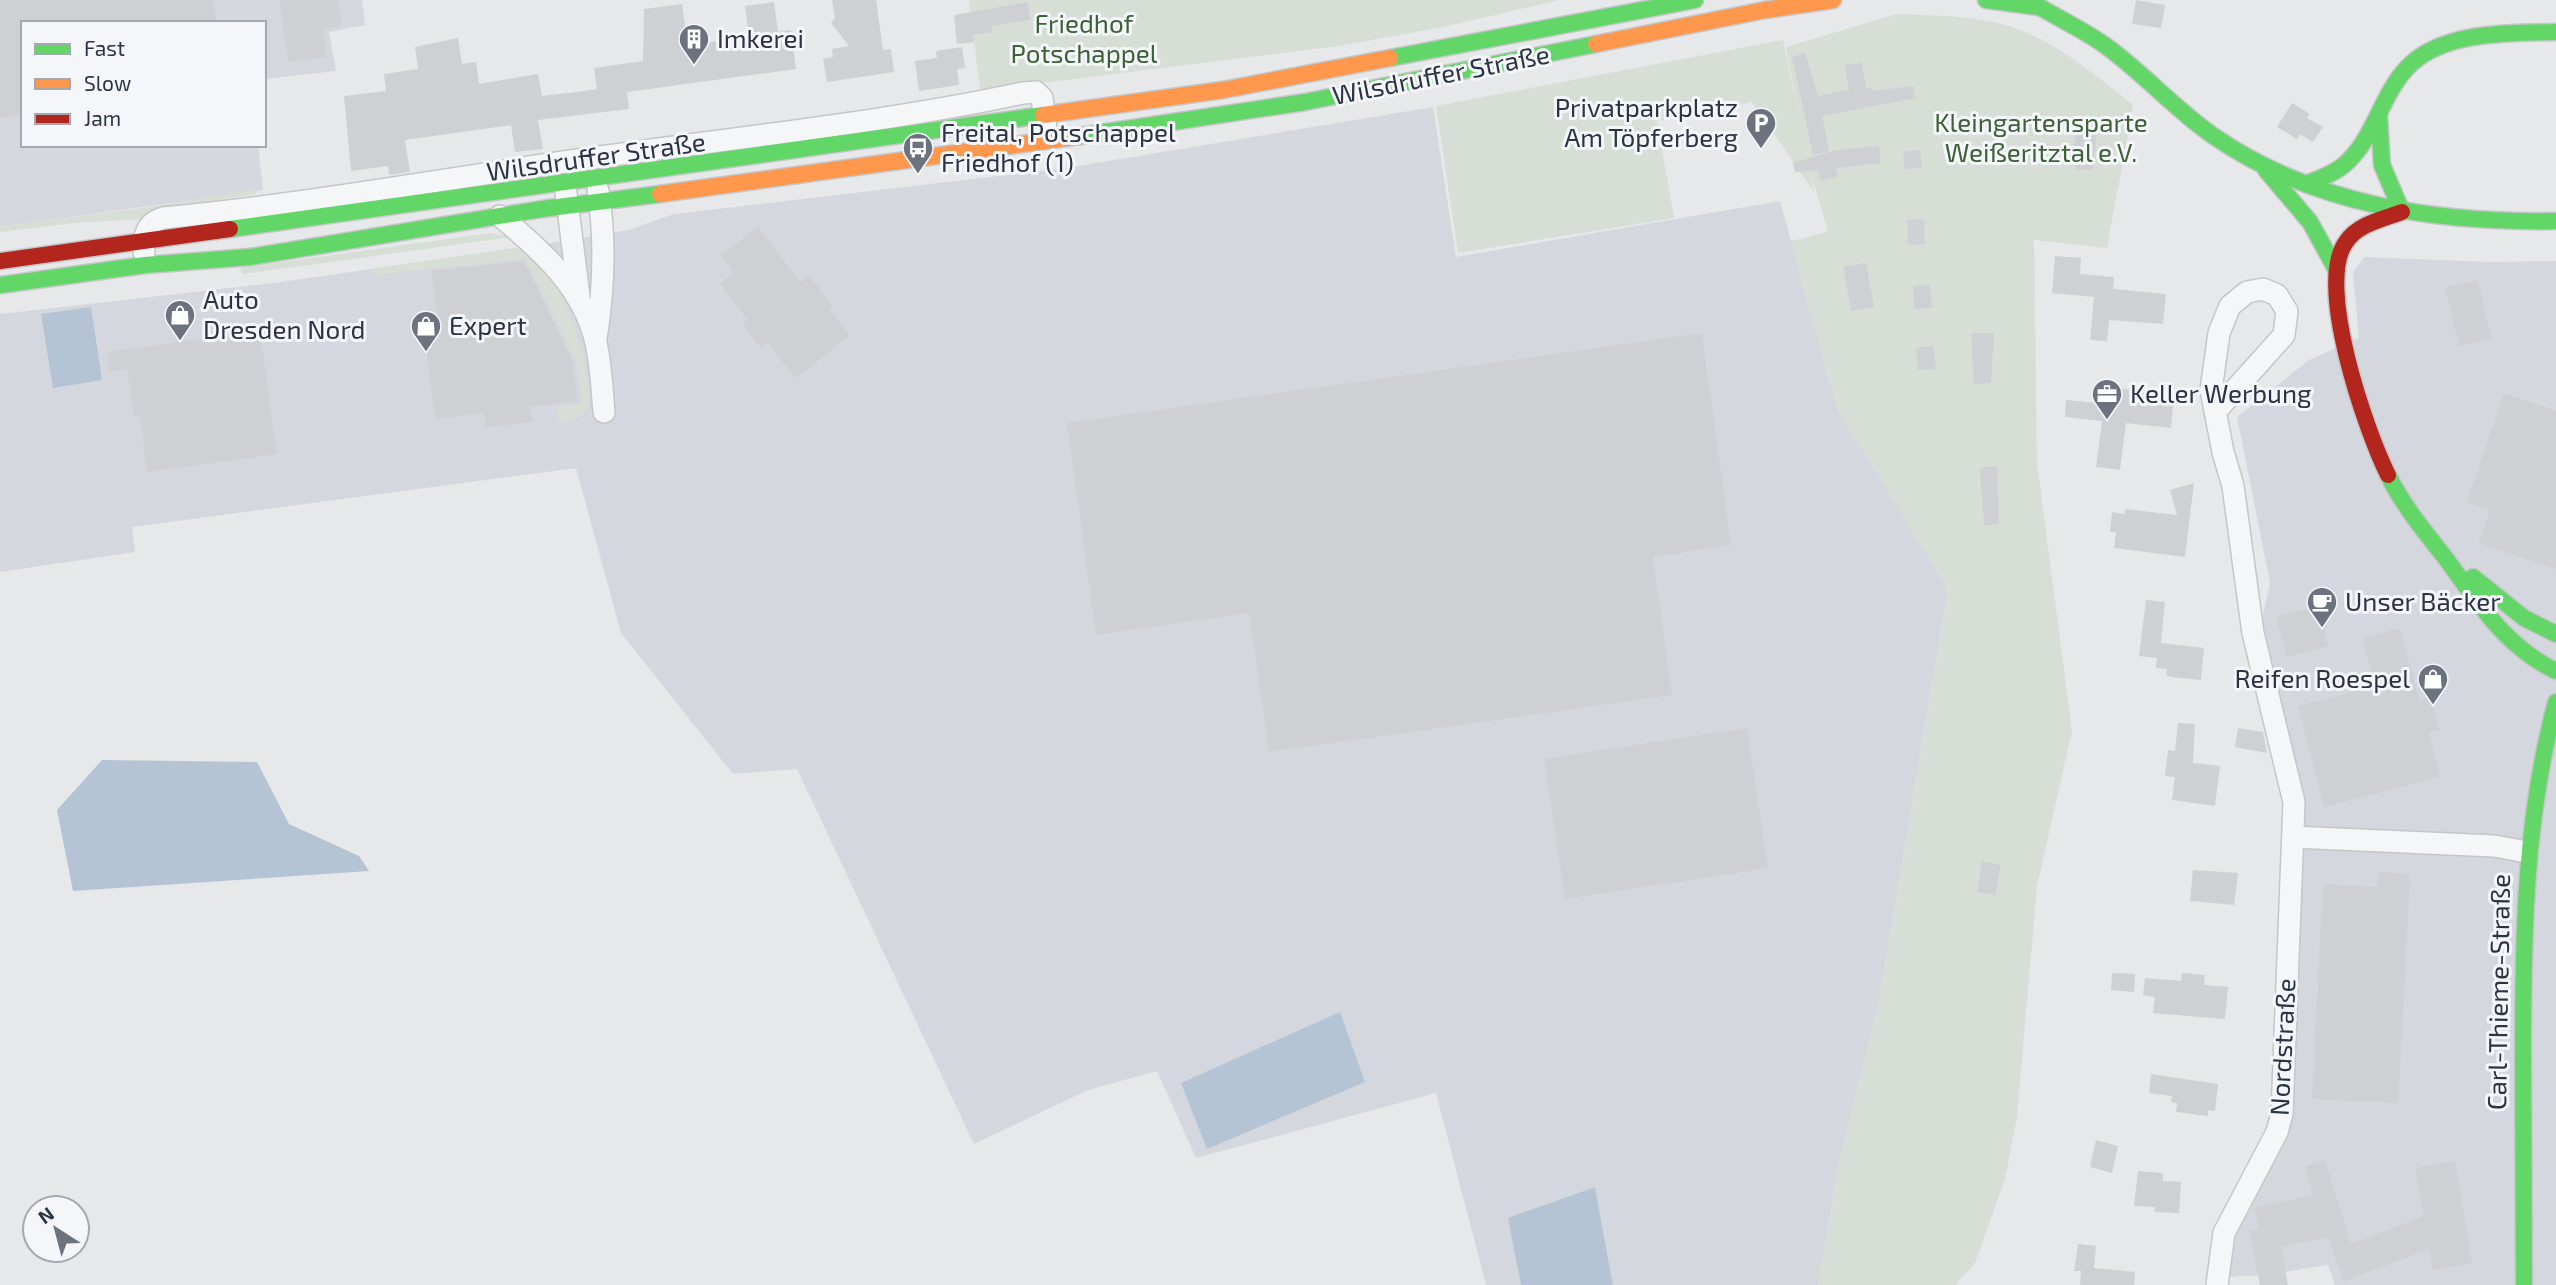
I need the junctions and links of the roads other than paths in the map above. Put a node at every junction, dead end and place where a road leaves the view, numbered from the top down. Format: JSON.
{"nodes":[{"id":1,"x":1695,"y":0,"type":"edge"},
{"id":2,"x":1833,"y":0,"type":"edge"},
{"id":3,"x":1986,"y":0,"type":"edge"},
{"id":4,"x":2034,"y":4,"type":"edge"},
{"id":5,"x":2556,"y":14,"type":"edge"},
{"id":6,"x":2556,"y":32,"type":"edge"},
{"id":7,"x":2513,"y":33,"type":"junction"},
{"id":8,"x":2380,"y":108,"type":"junction"},
{"id":9,"x":1046,"y":115,"type":"junction"},
{"id":10,"x":1046,"y":139,"type":"junction"},
{"id":11,"x":2261,"y":164,"type":"junction"},
{"id":12,"x":596,"y":180,"type":"junction"},
{"id":13,"x":565,"y":184,"type":"junction"},
{"id":14,"x":2305,"y":184,"type":"junction"},
{"id":15,"x":600,"y":201,"type":"junction"},
{"id":16,"x":568,"y":205,"type":"junction"},
{"id":17,"x":2402,"y":212,"type":"junction"},
{"id":18,"x":500,"y":216,"type":"junction"},
{"id":19,"x":2556,"y":220,"type":"edge"},
{"id":20,"x":144,"y":242,"type":"junction"},
{"id":21,"x":0,"y":261,"type":"edge"},
{"id":22,"x":145,"y":265,"type":"junction"},
{"id":23,"x":2337,"y":271,"type":"junction"},
{"id":24,"x":0,"y":285,"type":"edge"},
{"id":25,"x":580,"y":300,"type":"junction"},
{"id":26,"x":596,"y":341,"type":"junction"},
{"id":27,"x":604,"y":412,"type":"dead end"},
{"id":28,"x":2216,"y":412,"type":"junction"},
{"id":29,"x":2439,"y":550,"type":"junction"},
{"id":30,"x":2556,"y":634,"type":"edge"},
{"id":31,"x":2556,"y":671,"type":"edge"},
{"id":32,"x":2556,"y":702,"type":"edge"},
{"id":33,"x":2293,"y":837,"type":"junction"},
{"id":34,"x":2527,"y":852,"type":"junction"},
{"id":35,"x":2217,"y":1285,"type":"edge"},
{"id":36,"x":2524,"y":1285,"type":"edge"}],
"edges":[{"from":1,"to":9,"type":"main road","name":"Wilsdruffer Straße"},
{"from":2,"to":10,"type":"main road","name":"Wilsdruffer Straße"},
{"from":3,"to":4,"type":"main road"},
{"from":4,"to":11,"type":"main road"},
{"from":5,"to":7,"type":"main road"},
{"from":6,"to":7,"type":"main road"},
{"from":7,"to":8,"type":"main road"},
{"from":8,"to":14,"type":"main road"},
{"from":8,"to":17,"type":"main road"},
{"from":9,"to":10,"type":"street"},
{"from":9,"to":12,"type":"main road","name":"Wilsdruffer Straße"},
{"from":9,"to":20,"type":"street","name":"Wilsdruffer Straße"},
{"from":10,"to":15,"type":"main road","name":"Wilsdruffer Straße"},
{"from":11,"to":14,"type":"main road"},
{"from":11,"to":23,"type":"main road"},
{"from":12,"to":13,"type":"main road","name":"Wilsdruffer Straße"},
{"from":12,"to":15,"type":"street"},
{"from":13,"to":16,"type":"street"},
{"from":13,"to":20,"type":"main road","name":"Wilsdruffer Straße"},
{"from":14,"to":17,"type":"main road"},
{"from":15,"to":16,"type":"main road","name":"Wilsdruffer Straße"},
{"from":15,"to":26,"type":"street"},
{"from":16,"to":18,"type":"main road","name":"Wilsdruffer Straße"},
{"from":16,"to":25,"type":"street"},
{"from":17,"to":19,"type":"main road"},
{"from":17,"to":23,"type":"main road"},
{"from":18,"to":22,"type":"main road","name":"Wilsdruffer Straße"},
{"from":18,"to":25,"type":"street"},
{"from":20,"to":21,"type":"main road","name":"Wilsdruffer Straße"},
{"from":20,"to":22,"type":"street"},
{"from":22,"to":24,"type":"main road","name":"Wilsdruffer Straße"},
{"from":23,"to":29,"type":"main road"},
{"from":25,"to":26,"type":"street"},
{"from":26,"to":27,"type":"street"},
{"from":28,"to":28,"type":"street","name":"Nordstraße"},
{"from":28,"to":33,"type":"street","name":"Nordstraße"},
{"from":29,"to":30,"type":"main road"},
{"from":29,"to":31,"type":"main road"},
{"from":32,"to":34,"type":"main road","name":"Carl-Thieme-Straße"},
{"from":33,"to":34,"type":"street"},
{"from":33,"to":35,"type":"street","name":"Nordstraße"},
{"from":34,"to":36,"type":"main road","name":"Carl-Thieme-Straße"}]}
